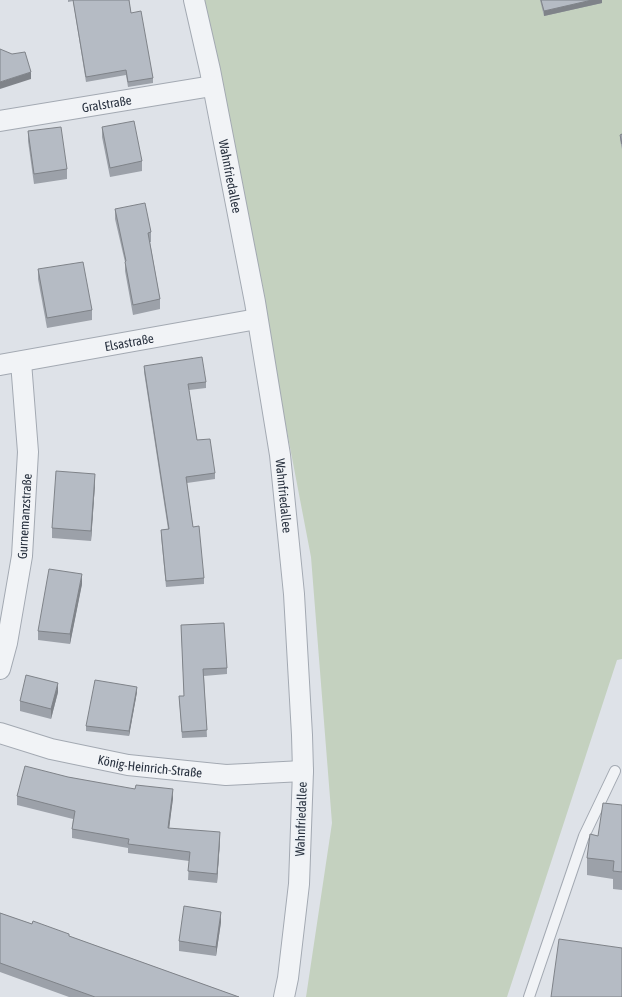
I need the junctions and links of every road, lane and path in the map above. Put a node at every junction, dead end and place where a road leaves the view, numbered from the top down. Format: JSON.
{"nodes":[{"id":1,"x":194,"y":0,"type":"edge"},
{"id":2,"x":212,"y":86,"type":"junction"},
{"id":3,"x":0,"y":121,"type":"edge"},
{"id":4,"x":257,"y":319,"type":"junction"},
{"id":5,"x":21,"y":362,"type":"junction"},
{"id":6,"x":0,"y":365,"type":"edge"},
{"id":7,"x":0,"y":669,"type":"edge"},
{"id":8,"x":0,"y":733,"type":"edge"},
{"id":9,"x":303,"y":771,"type":"junction"},
{"id":10,"x":615,"y":771,"type":"dead end"},
{"id":11,"x":284,"y":997,"type":"edge"},
{"id":12,"x":529,"y":997,"type":"edge"}],
"edges":[{"from":1,"to":2,"type":"street","name":"Wahnfriedallee"},
{"from":2,"to":3,"type":"street","name":"Gralstraße"},
{"from":2,"to":4,"type":"street","name":"Wahnfriedallee"},
{"from":4,"to":5,"type":"street","name":"Elsastraße"},
{"from":4,"to":9,"type":"street","name":"Wahnfriedallee"},
{"from":5,"to":6,"type":"street","name":"Elsastraße"},
{"from":5,"to":7,"type":"street","name":"Gurnemanzstraße"},
{"from":8,"to":9,"type":"street","name":"König-Heinrich-Straße"},
{"from":9,"to":11,"type":"street","name":"Wahnfriedallee"},
{"from":10,"to":12,"type":"lane"}]}
